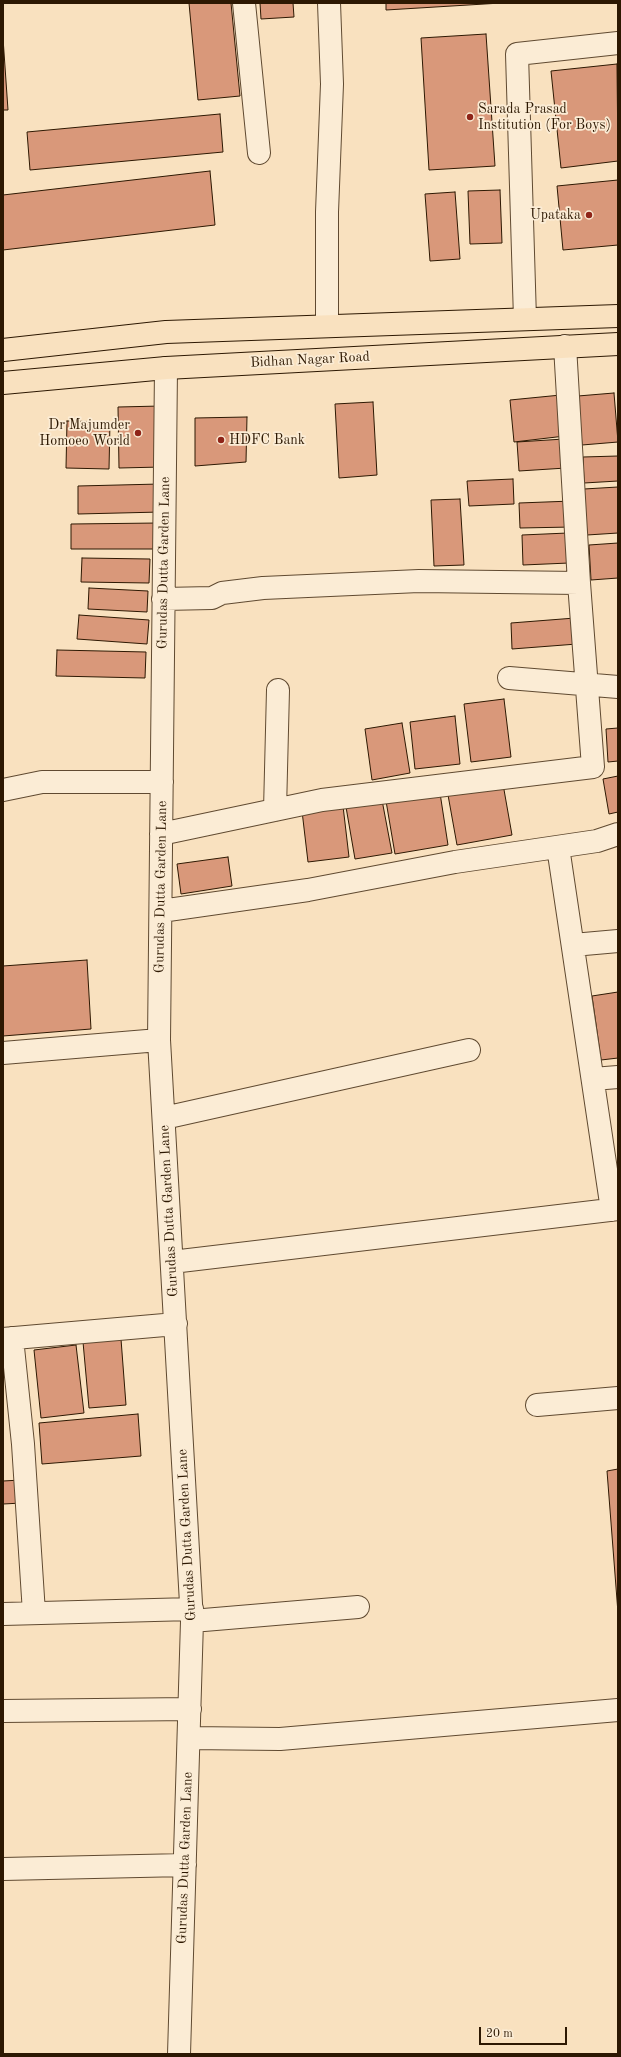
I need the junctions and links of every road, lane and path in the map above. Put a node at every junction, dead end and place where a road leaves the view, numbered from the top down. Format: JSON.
{"nodes":[{"id":1,"x":244,"y":3,"type":"edge"},
{"id":2,"x":329,"y":3,"type":"edge"},
{"id":3,"x":618,"y":43,"type":"edge"},
{"id":4,"x":259,"y":153,"type":"dead end"},
{"id":5,"x":618,"y":316,"type":"edge"},
{"id":6,"x":525,"y":319,"type":"junction"},
{"id":7,"x":327,"y":326,"type":"junction"},
{"id":8,"x":618,"y":344,"type":"edge"},
{"id":9,"x":566,"y":346,"type":"junction"},
{"id":10,"x":3,"y":350,"type":"edge"},
{"id":11,"x":166,"y":368,"type":"junction"},
{"id":12,"x":3,"y":383,"type":"edge"},
{"id":13,"x":579,"y":583,"type":"junction"},
{"id":14,"x":164,"y":599,"type":"junction"},
{"id":15,"x":509,"y":678,"type":"dead end"},
{"id":16,"x":587,"y":684,"type":"junction"},
{"id":17,"x":618,"y":687,"type":"edge"},
{"id":18,"x":278,"y":690,"type":"dead end"},
{"id":19,"x":162,"y":782,"type":"junction"},
{"id":20,"x":3,"y":790,"type":"edge"},
{"id":21,"x":275,"y":810,"type":"junction"},
{"id":22,"x":162,"y":834,"type":"junction"},
{"id":23,"x":618,"y":834,"type":"edge"},
{"id":24,"x":558,"y":847,"type":"junction"},
{"id":25,"x":161,"y":911,"type":"junction"},
{"id":26,"x":618,"y":941,"type":"edge"},
{"id":27,"x":573,"y":945,"type":"junction"},
{"id":28,"x":160,"y":1040,"type":"junction"},
{"id":29,"x":469,"y":1050,"type":"dead end"},
{"id":30,"x":3,"y":1053,"type":"edge"},
{"id":31,"x":618,"y":1077,"type":"edge"},
{"id":32,"x":593,"y":1079,"type":"junction"},
{"id":33,"x":164,"y":1118,"type":"junction"},
{"id":34,"x":615,"y":1209,"type":"edge"},
{"id":35,"x":172,"y":1262,"type":"junction"},
{"id":36,"x":176,"y":1324,"type":"junction"},
{"id":37,"x":7,"y":1338,"type":"edge"},
{"id":38,"x":618,"y":1398,"type":"edge"},
{"id":39,"x":537,"y":1405,"type":"dead end"},
{"id":40,"x":358,"y":1607,"type":"dead end"},
{"id":41,"x":34,"y":1613,"type":"junction"},
{"id":42,"x":3,"y":1614,"type":"edge"},
{"id":43,"x":192,"y":1615,"type":"junction"},
{"id":44,"x":190,"y":1709,"type":"junction"},
{"id":45,"x":618,"y":1710,"type":"edge"},
{"id":46,"x":3,"y":1711,"type":"edge"},
{"id":47,"x":189,"y":1738,"type":"junction"},
{"id":48,"x":185,"y":1865,"type":"junction"},
{"id":49,"x":3,"y":1868,"type":"edge"},
{"id":50,"x":179,"y":2054,"type":"edge"}],
"edges":[{"from":1,"to":4,"type":"street"},
{"from":2,"to":7,"type":"street"},
{"from":3,"to":6,"type":"street"},
{"from":5,"to":6,"type":"main road"},
{"from":6,"to":7,"type":"main road"},
{"from":7,"to":10,"type":"main road"},
{"from":8,"to":9,"type":"main road","name":"Bidhan Nagar Road"},
{"from":9,"to":11,"type":"main road","name":"Bidhan Nagar Road"},
{"from":9,"to":13,"type":"street"},
{"from":11,"to":12,"type":"main road","name":"Bidhan Nagar Road"},
{"from":11,"to":14,"type":"street","name":"Gurudas Dutta Garden Lane"},
{"from":13,"to":14,"type":"street"},
{"from":13,"to":16,"type":"street"},
{"from":14,"to":19,"type":"street","name":"Gurudas Dutta Garden Lane"},
{"from":15,"to":16,"type":"street"},
{"from":16,"to":17,"type":"street"},
{"from":16,"to":21,"type":"street"},
{"from":18,"to":21,"type":"street"},
{"from":19,"to":20,"type":"street"},
{"from":19,"to":22,"type":"street","name":"Gurudas Dutta Garden Lane"},
{"from":21,"to":22,"type":"street"},
{"from":22,"to":25,"type":"street","name":"Gurudas Dutta Garden Lane"},
{"from":23,"to":24,"type":"street"},
{"from":24,"to":25,"type":"street"},
{"from":24,"to":27,"type":"street"},
{"from":25,"to":28,"type":"street","name":"Gurudas Dutta Garden Lane"},
{"from":26,"to":27,"type":"street"},
{"from":27,"to":32,"type":"street"},
{"from":28,"to":30,"type":"street"},
{"from":28,"to":33,"type":"street","name":"Gurudas Dutta Garden Lane"},
{"from":29,"to":33,"type":"street"},
{"from":31,"to":32,"type":"street"},
{"from":32,"to":34,"type":"street"},
{"from":33,"to":35,"type":"street","name":"Gurudas Dutta Garden Lane"},
{"from":34,"to":35,"type":"street"},
{"from":35,"to":36,"type":"street","name":"Gurudas Dutta Garden Lane"},
{"from":36,"to":37,"type":"street"},
{"from":36,"to":43,"type":"street","name":"Gurudas Dutta Garden Lane"},
{"from":37,"to":41,"type":"street"},
{"from":38,"to":39,"type":"street"},
{"from":40,"to":43,"type":"street"},
{"from":41,"to":42,"type":"street"},
{"from":41,"to":43,"type":"street"},
{"from":43,"to":44,"type":"street","name":"Gurudas Dutta Garden Lane"},
{"from":44,"to":46,"type":"street"},
{"from":44,"to":47,"type":"street","name":"Gurudas Dutta Garden Lane"},
{"from":45,"to":47,"type":"street"},
{"from":47,"to":48,"type":"street","name":"Gurudas Dutta Garden Lane"},
{"from":48,"to":49,"type":"street"},
{"from":48,"to":50,"type":"street","name":"Gurudas Dutta Garden Lane"}]}
